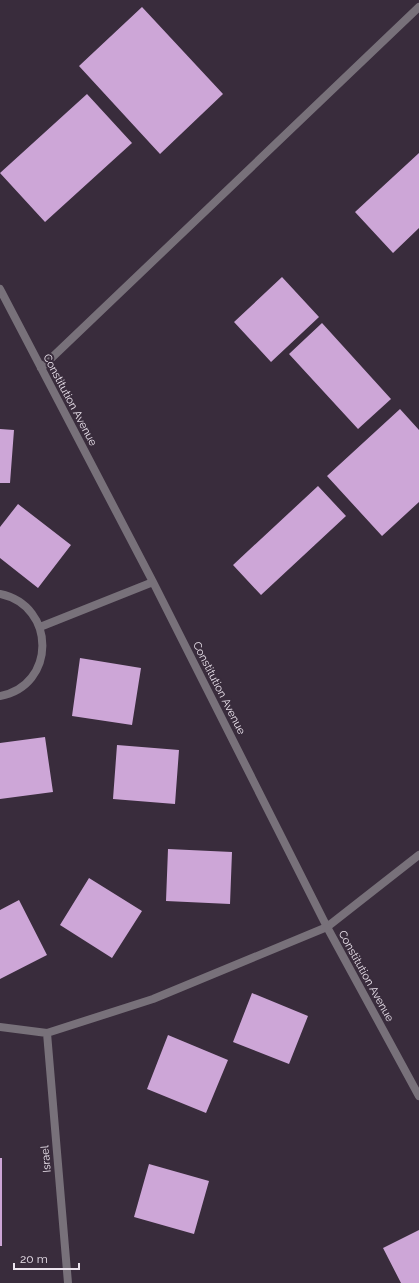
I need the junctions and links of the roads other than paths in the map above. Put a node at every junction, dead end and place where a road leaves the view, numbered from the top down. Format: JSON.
{"nodes":[{"id":1,"x":419,"y":7,"type":"edge"},
{"id":2,"x":0,"y":289,"type":"edge"},
{"id":3,"x":41,"y":368,"type":"junction"},
{"id":4,"x":153,"y":582,"type":"junction"},
{"id":5,"x":0,"y":594,"type":"edge"},
{"id":6,"x":40,"y":627,"type":"junction"},
{"id":7,"x":0,"y":696,"type":"edge"},
{"id":8,"x":419,"y":855,"type":"edge"},
{"id":9,"x":327,"y":927,"type":"junction"},
{"id":10,"x":0,"y":1027,"type":"edge"},
{"id":11,"x":47,"y":1033,"type":"junction"},
{"id":12,"x":419,"y":1096,"type":"edge"},
{"id":13,"x":68,"y":1283,"type":"edge"}],
"edges":[{"from":1,"to":3,"type":"street"},
{"from":2,"to":3,"type":"street","name":"Constitution Avenue"},
{"from":3,"to":4,"type":"street","name":"Constitution Avenue"},
{"from":4,"to":6,"type":"street"},
{"from":4,"to":9,"type":"street","name":"Constitution Avenue"},
{"from":5,"to":6,"type":"street"},
{"from":6,"to":7,"type":"street"},
{"from":8,"to":9,"type":"street"},
{"from":9,"to":11,"type":"street"},
{"from":9,"to":12,"type":"street","name":"Constitution Avenue"},
{"from":10,"to":11,"type":"street"},
{"from":11,"to":13,"type":"street","name":"Israel"}]}
